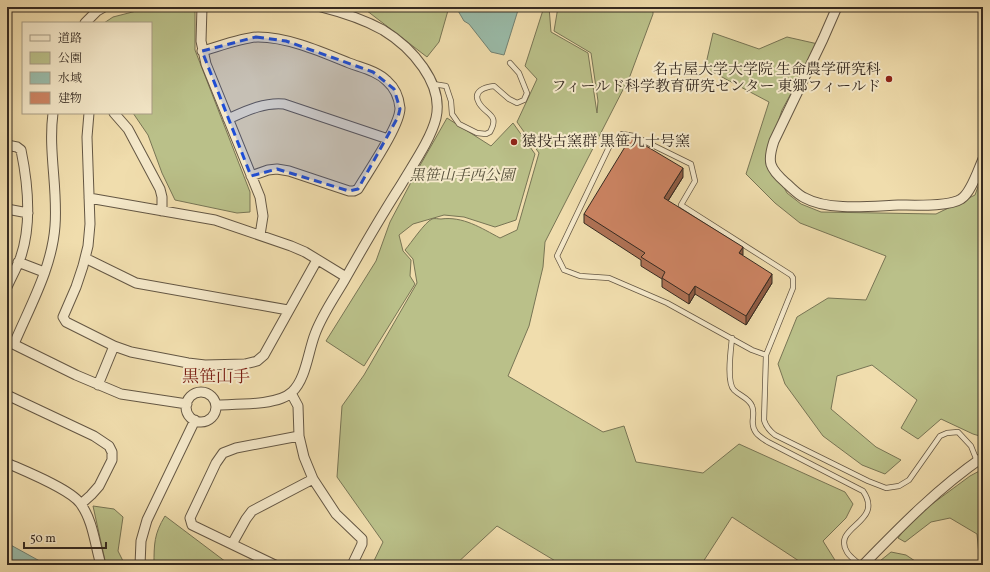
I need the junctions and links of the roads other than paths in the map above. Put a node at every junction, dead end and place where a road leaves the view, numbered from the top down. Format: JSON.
{"nodes":[{"id":1,"x":104,"y":7,"type":"edge"},
{"id":2,"x":202,"y":7,"type":"edge"},
{"id":3,"x":321,"y":7,"type":"edge"},
{"id":4,"x":837,"y":7,"type":"edge"},
{"id":5,"x":86,"y":22,"type":"edge"},
{"id":6,"x":202,"y":51,"type":"junction"},
{"id":7,"x":510,"y":63,"type":"dead end"},
{"id":8,"x":432,"y":84,"type":"junction"},
{"id":9,"x":53,"y":114,"type":"edge"},
{"id":10,"x":89,"y":114,"type":"edge"},
{"id":11,"x":115,"y":114,"type":"edge"},
{"id":12,"x":228,"y":119,"type":"junction"},
{"id":13,"x":388,"y":138,"type":"junction"},
{"id":14,"x":7,"y":145,"type":"edge"},
{"id":15,"x":983,"y":159,"type":"edge"},
{"id":16,"x":251,"y":176,"type":"junction"},
{"id":17,"x":89,"y":198,"type":"junction"},
{"id":18,"x":7,"y":209,"type":"edge"},
{"id":19,"x":162,"y":211,"type":"junction"},
{"id":20,"x":28,"y":213,"type":"junction"},
{"id":21,"x":260,"y":235,"type":"junction"},
{"id":22,"x":85,"y":258,"type":"junction"},
{"id":23,"x":317,"y":260,"type":"junction"},
{"id":24,"x":18,"y":262,"type":"junction"},
{"id":25,"x":44,"y":272,"type":"junction"},
{"id":26,"x":346,"y":277,"type":"junction"},
{"id":27,"x":7,"y":287,"type":"edge"},
{"id":28,"x":288,"y":310,"type":"junction"},
{"id":29,"x":732,"y":338,"type":"junction"},
{"id":30,"x":10,"y":343,"type":"edge"},
{"id":31,"x":114,"y":346,"type":"junction"},
{"id":32,"x":766,"y":355,"type":"junction"},
{"id":33,"x":98,"y":385,"type":"junction"},
{"id":34,"x":291,"y":393,"type":"junction"},
{"id":35,"x":7,"y":395,"type":"edge"},
{"id":36,"x":187,"y":404,"type":"junction"},
{"id":37,"x":216,"y":405,"type":"junction"},
{"id":38,"x":195,"y":420,"type":"junction"},
{"id":39,"x":299,"y":436,"type":"junction"},
{"id":40,"x":980,"y":459,"type":"edge"},
{"id":41,"x":7,"y":463,"type":"edge"},
{"id":42,"x":313,"y":479,"type":"junction"},
{"id":43,"x":81,"y":504,"type":"junction"},
{"id":44,"x":232,"y":544,"type":"junction"},
{"id":45,"x":100,"y":565,"type":"edge"},
{"id":46,"x":140,"y":565,"type":"edge"},
{"id":47,"x":275,"y":565,"type":"edge"},
{"id":48,"x":352,"y":565,"type":"edge"},
{"id":49,"x":860,"y":565,"type":"edge"},
{"id":50,"x":863,"y":565,"type":"edge"}],
"edges":[{"from":1,"to":5,"type":"street"},
{"from":2,"to":6,"type":"street"},
{"from":3,"to":8,"type":"street"},
{"from":4,"to":15,"type":"street"},
{"from":6,"to":12,"type":"street"},
{"from":6,"to":13,"type":"street"},
{"from":7,"to":8,"type":"lane"},
{"from":8,"to":26,"type":"street"},
{"from":9,"to":25,"type":"street"},
{"from":10,"to":17,"type":"street"},
{"from":11,"to":19,"type":"street"},
{"from":12,"to":13,"type":"street"},
{"from":12,"to":16,"type":"street"},
{"from":13,"to":16,"type":"street"},
{"from":14,"to":20,"type":"street"},
{"from":16,"to":21,"type":"street"},
{"from":17,"to":19,"type":"street"},
{"from":17,"to":22,"type":"street"},
{"from":18,"to":20,"type":"street"},
{"from":19,"to":21,"type":"street"},
{"from":20,"to":24,"type":"street"},
{"from":21,"to":23,"type":"street"},
{"from":22,"to":28,"type":"street"},
{"from":22,"to":31,"type":"street"},
{"from":23,"to":26,"type":"street"},
{"from":23,"to":28,"type":"street"},
{"from":24,"to":25,"type":"street"},
{"from":24,"to":27,"type":"street"},
{"from":25,"to":30,"type":"street"},
{"from":26,"to":34,"type":"street"},
{"from":28,"to":31,"type":"street"},
{"from":29,"to":32,"type":"lane"},
{"from":29,"to":32,"type":"lane"},
{"from":29,"to":49,"type":"lane"},
{"from":30,"to":33,"type":"street"},
{"from":31,"to":33,"type":"street"},
{"from":32,"to":40,"type":"lane"},
{"from":33,"to":36,"type":"street"},
{"from":34,"to":37,"type":"street"},
{"from":34,"to":39,"type":"street"},
{"from":35,"to":43,"type":"street"},
{"from":36,"to":37,"type":"street"},
{"from":36,"to":38,"type":"street"},
{"from":37,"to":38,"type":"street"},
{"from":38,"to":46,"type":"street"},
{"from":39,"to":42,"type":"street"},
{"from":39,"to":44,"type":"street"},
{"from":40,"to":50,"type":"street"},
{"from":41,"to":43,"type":"street"},
{"from":42,"to":44,"type":"street"},
{"from":42,"to":48,"type":"street"},
{"from":43,"to":45,"type":"street"},
{"from":44,"to":47,"type":"street"}]}
